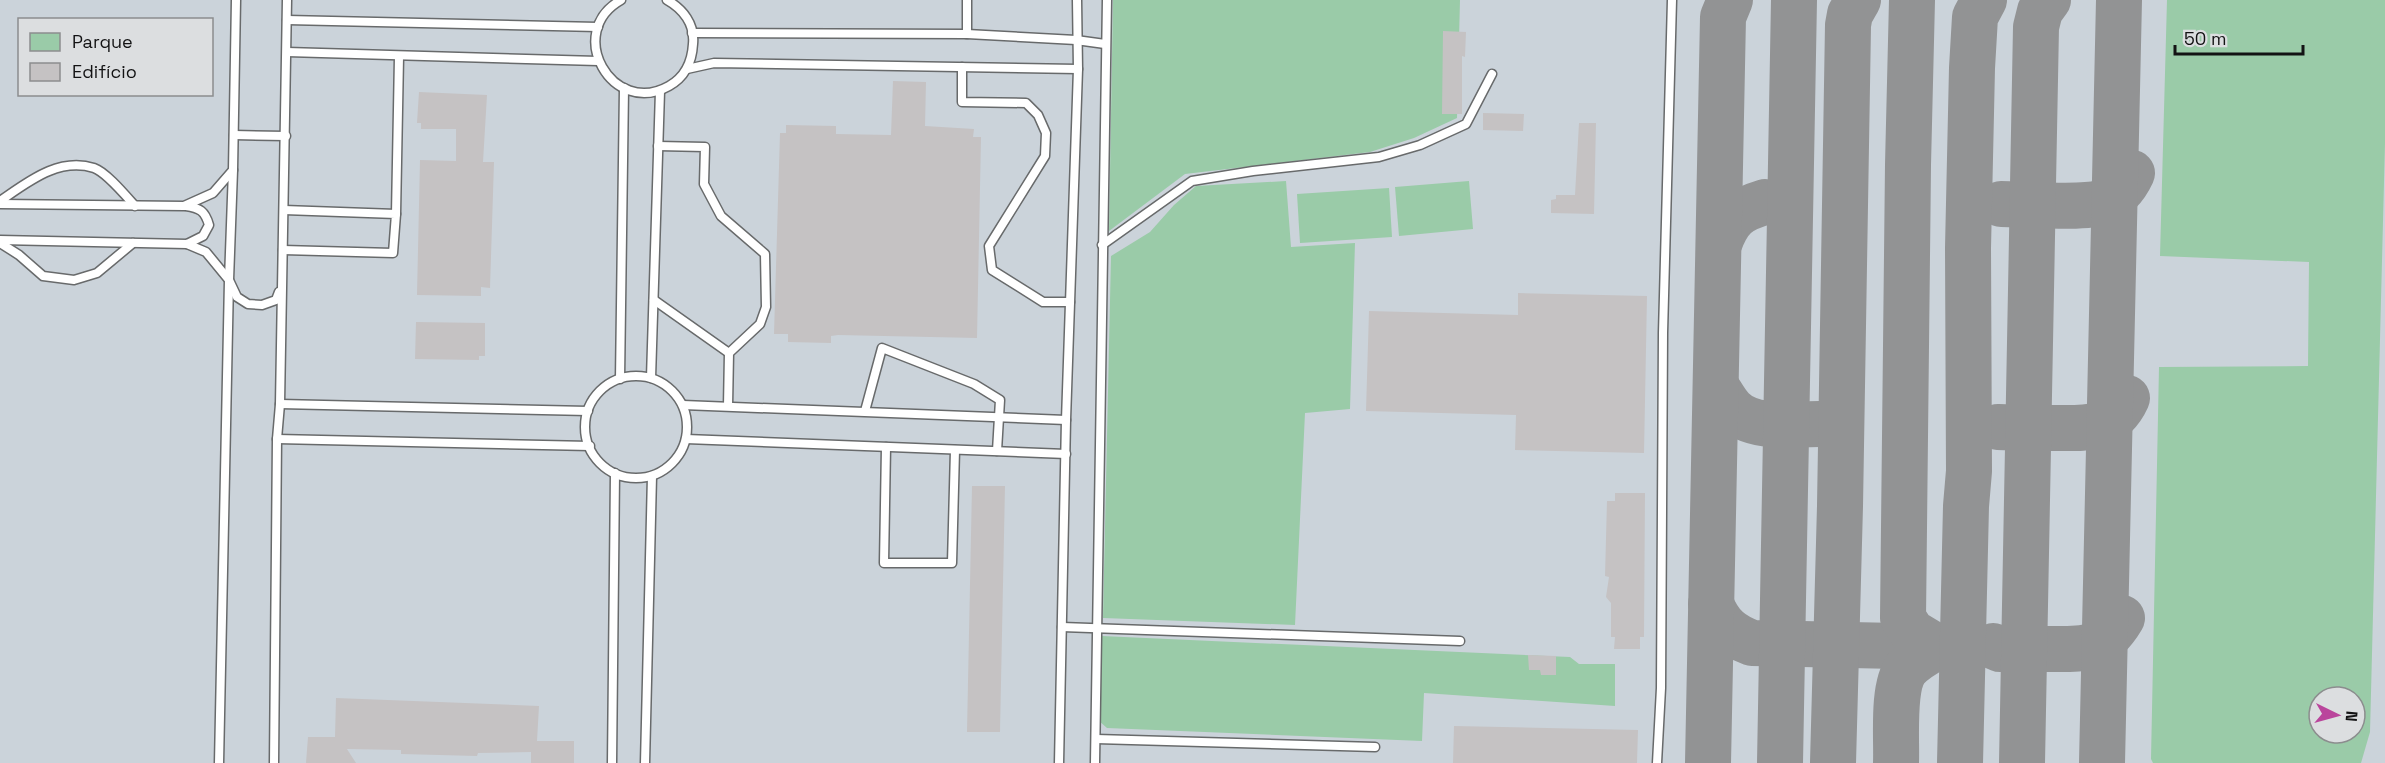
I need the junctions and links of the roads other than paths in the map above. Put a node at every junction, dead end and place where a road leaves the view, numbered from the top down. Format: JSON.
{"nodes":[{"id":1,"x":236,"y":0,"type":"edge"},
{"id":2,"x":287,"y":0,"type":"edge"},
{"id":3,"x":621,"y":0,"type":"edge"},
{"id":4,"x":667,"y":0,"type":"edge"},
{"id":5,"x":968,"y":0,"type":"edge"},
{"id":6,"x":1077,"y":0,"type":"edge"},
{"id":7,"x":1107,"y":0,"type":"edge"},
{"id":8,"x":1672,"y":0,"type":"edge"},
{"id":9,"x":287,"y":20,"type":"junction"},
{"id":10,"x":598,"y":27,"type":"junction"},
{"id":11,"x":692,"y":33,"type":"junction"},
{"id":12,"x":967,"y":34,"type":"junction"},
{"id":13,"x":1077,"y":40,"type":"junction"},
{"id":14,"x":1105,"y":44,"type":"junction"},
{"id":15,"x":287,"y":52,"type":"junction"},
{"id":16,"x":399,"y":57,"type":"junction"},
{"id":17,"x":598,"y":61,"type":"junction"},
{"id":18,"x":962,"y":67,"type":"junction"},
{"id":19,"x":687,"y":69,"type":"junction"},
{"id":20,"x":1078,"y":69,"type":"junction"},
{"id":21,"x":1492,"y":74,"type":"dead end"},
{"id":22,"x":624,"y":88,"type":"junction"},
{"id":23,"x":660,"y":91,"type":"junction"},
{"id":24,"x":234,"y":135,"type":"junction"},
{"id":25,"x":286,"y":135,"type":"junction"},
{"id":26,"x":658,"y":146,"type":"junction"},
{"id":27,"x":233,"y":170,"type":"junction"},
{"id":28,"x":0,"y":202,"type":"edge"},
{"id":29,"x":135,"y":206,"type":"junction"},
{"id":30,"x":184,"y":206,"type":"junction"},
{"id":31,"x":284,"y":210,"type":"junction"},
{"id":32,"x":396,"y":214,"type":"junction"},
{"id":33,"x":0,"y":241,"type":"edge"},
{"id":34,"x":133,"y":243,"type":"junction"},
{"id":35,"x":187,"y":244,"type":"junction"},
{"id":36,"x":1102,"y":245,"type":"junction"},
{"id":37,"x":283,"y":250,"type":"junction"},
{"id":38,"x":229,"y":280,"type":"junction"},
{"id":39,"x":281,"y":288,"type":"junction"},
{"id":40,"x":654,"y":300,"type":"junction"},
{"id":41,"x":1070,"y":302,"type":"junction"},
{"id":42,"x":729,"y":353,"type":"junction"},
{"id":43,"x":651,"y":378,"type":"junction"},
{"id":44,"x":620,"y":379,"type":"junction"},
{"id":45,"x":280,"y":404,"type":"junction"},
{"id":46,"x":683,"y":405,"type":"junction"},
{"id":47,"x":728,"y":406,"type":"junction"},
{"id":48,"x":588,"y":411,"type":"junction"},
{"id":49,"x":865,"y":411,"type":"junction"},
{"id":50,"x":998,"y":417,"type":"junction"},
{"id":51,"x":1066,"y":420,"type":"junction"},
{"id":52,"x":686,"y":439,"type":"junction"},
{"id":53,"x":278,"y":440,"type":"junction"},
{"id":54,"x":590,"y":446,"type":"junction"},
{"id":55,"x":886,"y":447,"type":"junction"},
{"id":56,"x":955,"y":450,"type":"junction"},
{"id":57,"x":997,"y":451,"type":"junction"},
{"id":58,"x":1066,"y":454,"type":"junction"},
{"id":59,"x":615,"y":473,"type":"junction"},
{"id":60,"x":652,"y":476,"type":"junction"},
{"id":61,"x":1062,"y":627,"type":"junction"},
{"id":62,"x":1097,"y":628,"type":"junction"},
{"id":63,"x":1460,"y":642,"type":"dead end"},
{"id":64,"x":1096,"y":739,"type":"junction"},
{"id":65,"x":1375,"y":747,"type":"dead end"},
{"id":66,"x":219,"y":763,"type":"edge"},
{"id":67,"x":274,"y":763,"type":"edge"},
{"id":68,"x":612,"y":763,"type":"edge"},
{"id":69,"x":645,"y":763,"type":"edge"},
{"id":70,"x":1059,"y":763,"type":"edge"},
{"id":71,"x":1095,"y":763,"type":"edge"},
{"id":72,"x":1657,"y":763,"type":"edge"}],
"edges":[{"from":1,"to":24,"type":"lane"},
{"from":2,"to":9,"type":"lane"},
{"from":3,"to":10,"type":"lane"},
{"from":4,"to":11,"type":"lane"},
{"from":5,"to":12,"type":"lane"},
{"from":6,"to":13,"type":"lane"},
{"from":7,"to":14,"type":"lane"},
{"from":8,"to":72,"type":"lane"},
{"from":9,"to":10,"type":"lane"},
{"from":9,"to":15,"type":"lane"},
{"from":10,"to":17,"type":"lane"},
{"from":11,"to":12,"type":"lane"},
{"from":11,"to":19,"type":"lane"},
{"from":12,"to":13,"type":"lane"},
{"from":13,"to":14,"type":"lane"},
{"from":13,"to":20,"type":"lane"},
{"from":14,"to":36,"type":"lane"},
{"from":15,"to":16,"type":"lane"},
{"from":15,"to":25,"type":"lane"},
{"from":16,"to":17,"type":"lane"},
{"from":16,"to":32,"type":"lane"},
{"from":17,"to":22,"type":"lane"},
{"from":18,"to":19,"type":"lane"},
{"from":18,"to":20,"type":"lane"},
{"from":18,"to":41,"type":"lane"},
{"from":19,"to":23,"type":"lane"},
{"from":20,"to":41,"type":"lane"},
{"from":21,"to":36,"type":"lane"},
{"from":22,"to":23,"type":"lane"},
{"from":22,"to":44,"type":"lane"},
{"from":23,"to":26,"type":"lane"},
{"from":24,"to":25,"type":"lane"},
{"from":24,"to":27,"type":"lane"},
{"from":25,"to":31,"type":"lane"},
{"from":26,"to":40,"type":"lane"},
{"from":26,"to":42,"type":"lane"},
{"from":27,"to":30,"type":"lane"},
{"from":27,"to":38,"type":"lane"},
{"from":28,"to":29,"type":"lane"},
{"from":28,"to":29,"type":"lane"},
{"from":29,"to":30,"type":"lane"},
{"from":30,"to":35,"type":"lane"},
{"from":31,"to":32,"type":"lane"},
{"from":31,"to":37,"type":"lane"},
{"from":32,"to":37,"type":"lane"},
{"from":33,"to":34,"type":"lane"},
{"from":33,"to":34,"type":"lane"},
{"from":34,"to":35,"type":"lane"},
{"from":35,"to":38,"type":"lane"},
{"from":36,"to":62,"type":"lane"},
{"from":37,"to":39,"type":"lane"},
{"from":38,"to":39,"type":"lane"},
{"from":38,"to":66,"type":"lane"},
{"from":39,"to":45,"type":"lane"},
{"from":40,"to":42,"type":"lane"},
{"from":40,"to":43,"type":"lane"},
{"from":41,"to":51,"type":"lane"},
{"from":42,"to":47,"type":"lane"},
{"from":43,"to":44,"type":"lane"},
{"from":43,"to":46,"type":"lane"},
{"from":44,"to":48,"type":"lane"},
{"from":45,"to":48,"type":"lane"},
{"from":45,"to":53,"type":"lane"},
{"from":46,"to":47,"type":"lane"},
{"from":46,"to":52,"type":"lane"},
{"from":47,"to":49,"type":"lane"},
{"from":48,"to":54,"type":"lane"},
{"from":49,"to":50,"type":"lane"},
{"from":49,"to":50,"type":"lane"},
{"from":50,"to":51,"type":"lane"},
{"from":50,"to":57,"type":"lane"},
{"from":51,"to":58,"type":"lane"},
{"from":52,"to":55,"type":"lane"},
{"from":52,"to":60,"type":"lane"},
{"from":53,"to":54,"type":"lane"},
{"from":53,"to":67,"type":"lane"},
{"from":54,"to":59,"type":"lane"},
{"from":55,"to":56,"type":"lane"},
{"from":55,"to":56,"type":"lane"},
{"from":56,"to":57,"type":"lane"},
{"from":57,"to":58,"type":"lane"},
{"from":58,"to":61,"type":"lane"},
{"from":59,"to":60,"type":"lane"},
{"from":59,"to":68,"type":"lane"},
{"from":60,"to":69,"type":"lane"},
{"from":61,"to":62,"type":"lane"},
{"from":61,"to":70,"type":"lane"},
{"from":62,"to":63,"type":"lane"},
{"from":62,"to":64,"type":"lane"},
{"from":64,"to":65,"type":"lane"},
{"from":64,"to":71,"type":"lane"}]}
